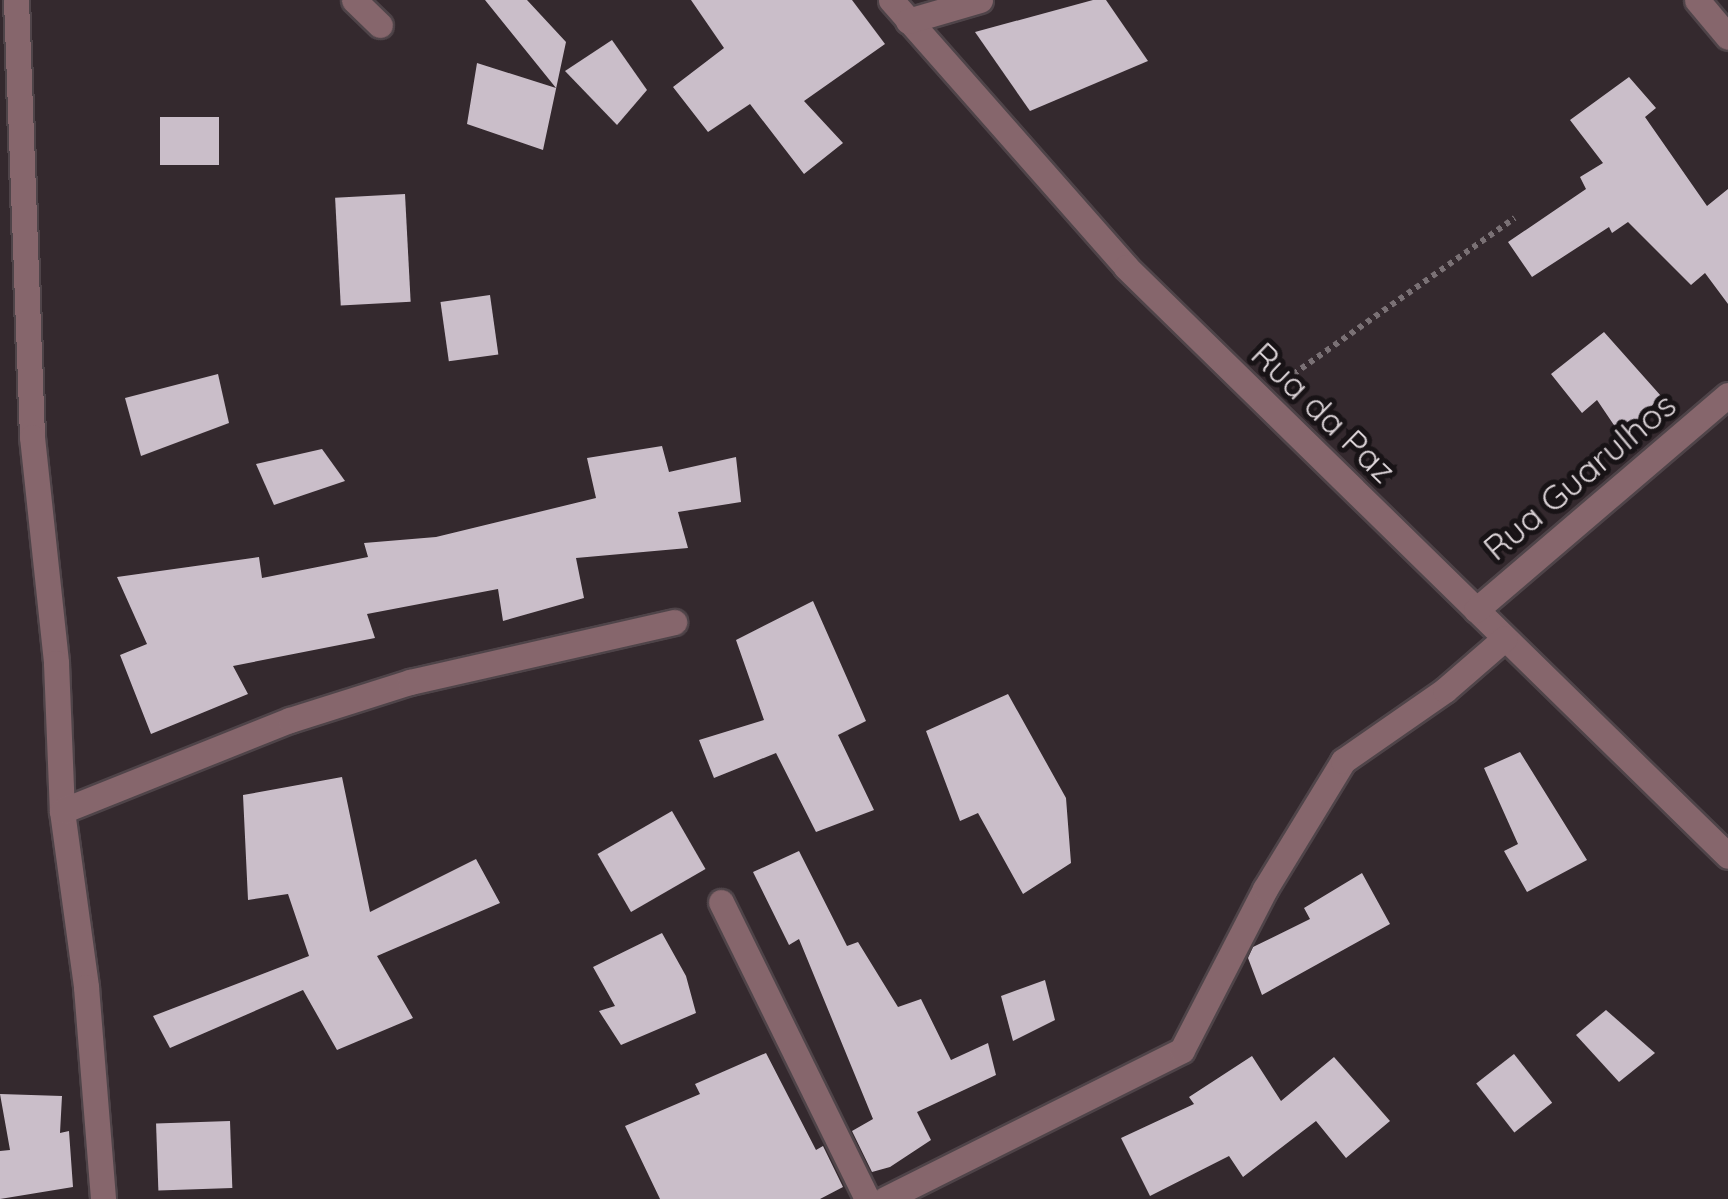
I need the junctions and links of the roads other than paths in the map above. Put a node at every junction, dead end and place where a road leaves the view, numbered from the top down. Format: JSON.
{"nodes":[{"id":1,"x":16,"y":0,"type":"edge"},
{"id":2,"x":354,"y":0,"type":"edge"},
{"id":3,"x":891,"y":0,"type":"edge"},
{"id":4,"x":980,"y":0,"type":"edge"},
{"id":5,"x":1697,"y":0,"type":"edge"},
{"id":6,"x":908,"y":21,"type":"junction"},
{"id":7,"x":380,"y":25,"type":"dead end"},
{"id":8,"x":1728,"y":37,"type":"edge"},
{"id":9,"x":1728,"y":395,"type":"edge"},
{"id":10,"x":1476,"y":610,"type":"junction"},
{"id":11,"x":674,"y":622,"type":"dead end"},
{"id":12,"x":1505,"y":638,"type":"junction"},
{"id":13,"x":62,"y":812,"type":"junction"},
{"id":14,"x":1728,"y":856,"type":"edge"},
{"id":15,"x":721,"y":902,"type":"dead end"},
{"id":16,"x":103,"y":1199,"type":"edge"},
{"id":17,"x":867,"y":1199,"type":"edge"},
{"id":18,"x":885,"y":1199,"type":"edge"}],
"edges":[{"from":1,"to":13,"type":"street"},
{"from":2,"to":7,"type":"street"},
{"from":3,"to":6,"type":"street","name":"Rua da Paz"},
{"from":4,"to":6,"type":"street"},
{"from":5,"to":8,"type":"street"},
{"from":6,"to":10,"type":"street","name":"Rua da Paz"},
{"from":9,"to":10,"type":"street","name":"Rua Guarulhos"},
{"from":10,"to":12,"type":"street","name":"Rua da Paz"},
{"from":11,"to":13,"type":"street"},
{"from":12,"to":14,"type":"street","name":"Rua da Paz"},
{"from":12,"to":18,"type":"street"},
{"from":13,"to":16,"type":"street"},
{"from":15,"to":17,"type":"street"}]}
